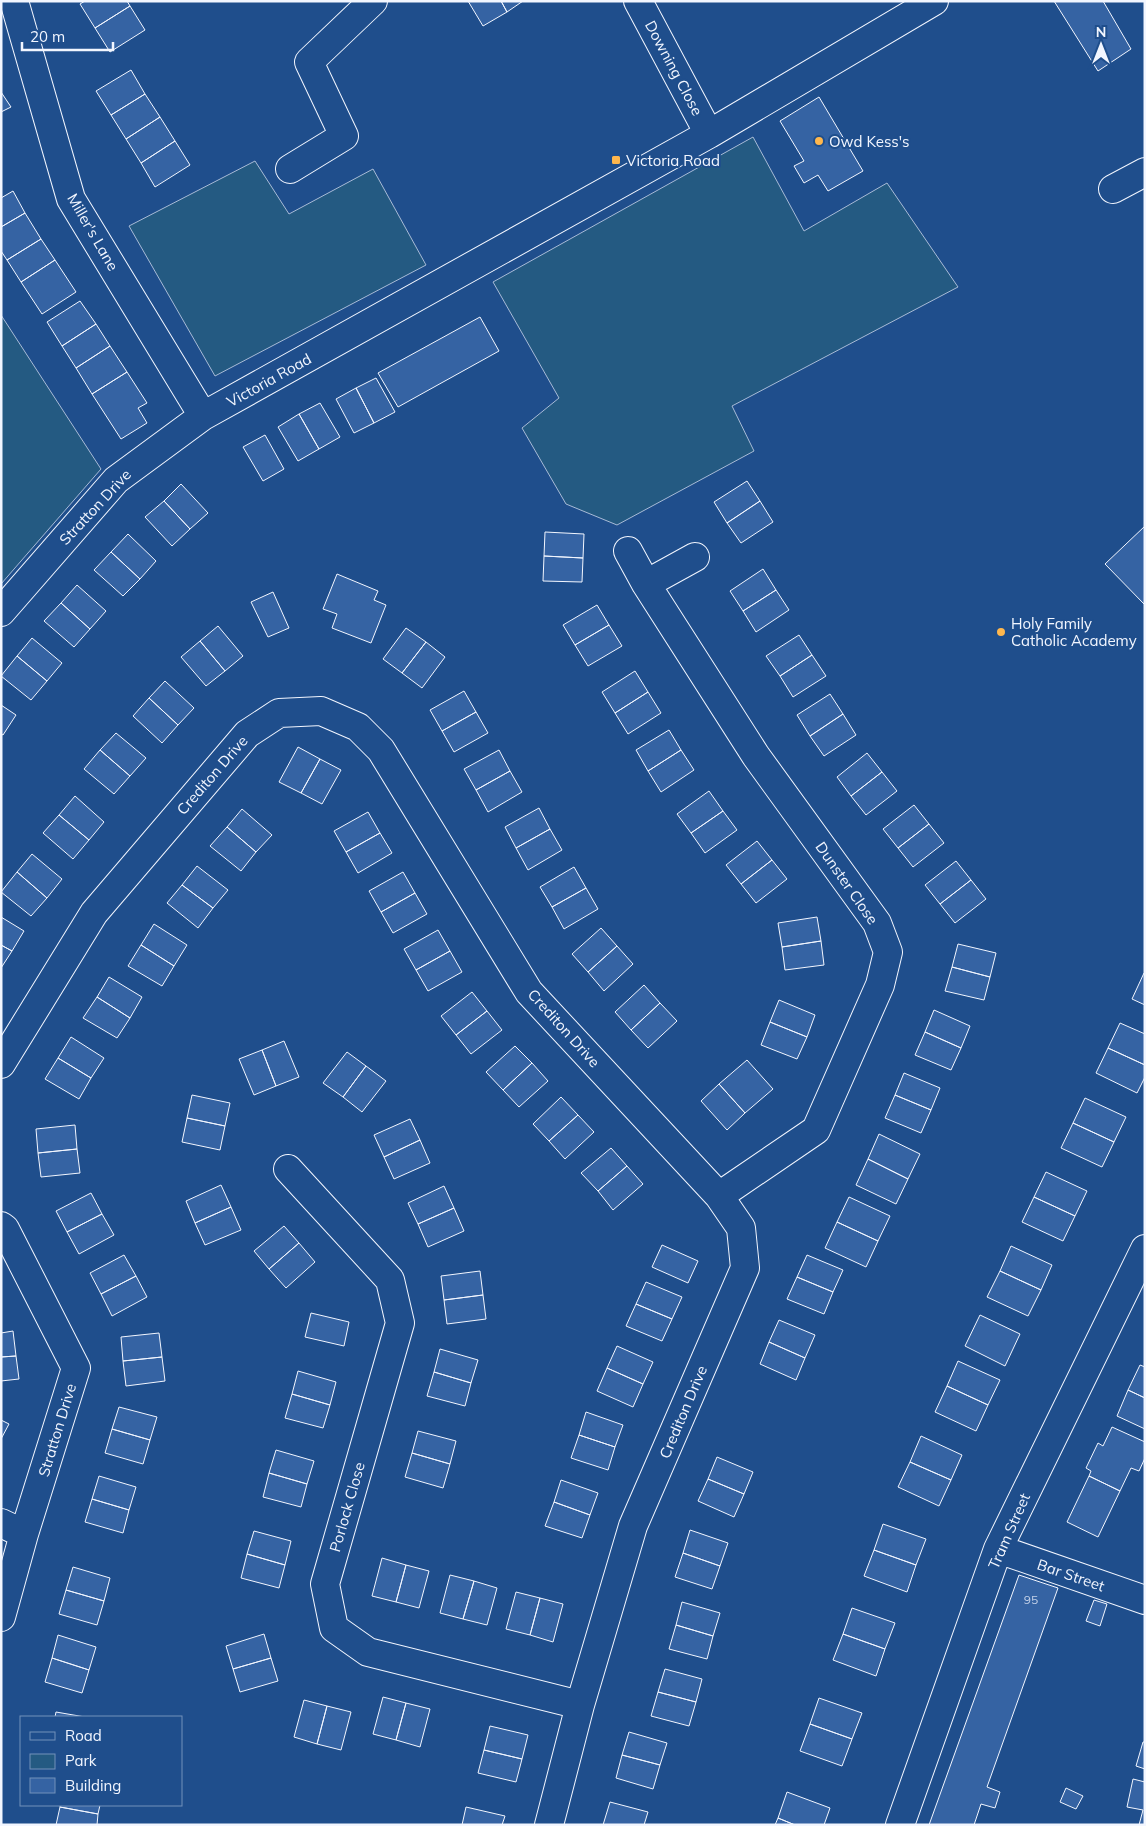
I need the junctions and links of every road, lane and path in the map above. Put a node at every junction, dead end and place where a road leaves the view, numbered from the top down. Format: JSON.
{"nodes":[{"id":1,"x":14,"y":1,"type":"edge"},
{"id":2,"x":373,"y":1,"type":"edge"},
{"id":3,"x":638,"y":1,"type":"edge"},
{"id":4,"x":934,"y":1,"type":"edge"},
{"id":5,"x":709,"y":134,"type":"junction"},
{"id":6,"x":290,"y":169,"type":"dead end"},
{"id":7,"x":1145,"y":172,"type":"edge"},
{"id":8,"x":1114,"y":189,"type":"dead end"},
{"id":9,"x":204,"y":416,"type":"junction"},
{"id":10,"x":628,"y":551,"type":"dead end"},
{"id":11,"x":695,"y":557,"type":"dead end"},
{"id":12,"x":646,"y":584,"type":"junction"},
{"id":13,"x":1,"y":612,"type":"edge"},
{"id":14,"x":1,"y":1064,"type":"edge"},
{"id":15,"x":288,"y":1169,"type":"dead end"},
{"id":16,"x":719,"y":1196,"type":"junction"},
{"id":17,"x":1,"y":1226,"type":"edge"},
{"id":18,"x":1145,"y":1249,"type":"edge"},
{"id":19,"x":13,"y":1529,"type":"edge"},
{"id":20,"x":998,"y":1549,"type":"junction"},
{"id":21,"x":1145,"y":1600,"type":"edge"},
{"id":22,"x":1,"y":1617,"type":"edge"},
{"id":23,"x":580,"y":1705,"type":"junction"},
{"id":24,"x":549,"y":1825,"type":"edge"},
{"id":25,"x":900,"y":1825,"type":"edge"}],
"edges":[{"from":1,"to":9,"type":"street","name":"Miller's Lane"},
{"from":2,"to":6,"type":"street"},
{"from":3,"to":5,"type":"street","name":"Downing Close"},
{"from":4,"to":5,"type":"street","name":"Victoria Road"},
{"from":5,"to":9,"type":"street","name":"Victoria Road"},
{"from":7,"to":8,"type":"street"},
{"from":9,"to":13,"type":"street","name":"Stratton Drive"},
{"from":10,"to":12,"type":"street","name":"Dunster Close"},
{"from":11,"to":12,"type":"street"},
{"from":12,"to":16,"type":"street","name":"Dunster Close"},
{"from":14,"to":16,"type":"street","name":"Crediton Drive"},
{"from":15,"to":23,"type":"street","name":"Porlock Close"},
{"from":16,"to":23,"type":"street","name":"Crediton Drive"},
{"from":17,"to":19,"type":"street","name":"Stratton Drive"},
{"from":18,"to":20,"type":"street","name":"Tram Street"},
{"from":19,"to":22,"type":"street","name":"Stratton Drive"},
{"from":20,"to":21,"type":"street","name":"Bar Street"},
{"from":20,"to":25,"type":"street","name":"Tram Street"},
{"from":23,"to":24,"type":"street","name":"Crediton Drive"}]}
